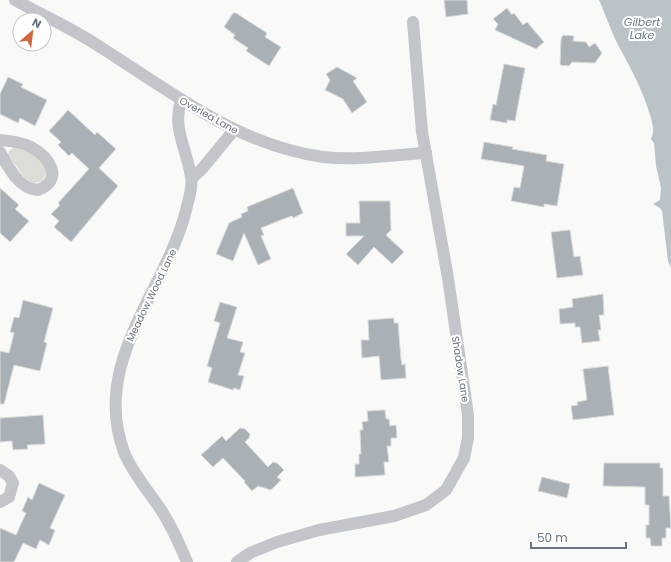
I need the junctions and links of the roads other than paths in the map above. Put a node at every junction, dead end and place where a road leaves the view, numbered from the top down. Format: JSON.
{"nodes":[{"id":1,"x":15,"y":0,"type":"edge"},
{"id":2,"x":413,"y":22,"type":"dead end"},
{"id":3,"x":181,"y":100,"type":"junction"},
{"id":4,"x":234,"y":130,"type":"junction"},
{"id":5,"x":0,"y":140,"type":"edge"},
{"id":6,"x":0,"y":152,"type":"edge"},
{"id":7,"x":426,"y":153,"type":"junction"},
{"id":8,"x":192,"y":178,"type":"junction"},
{"id":9,"x":0,"y":470,"type":"edge"},
{"id":10,"x":0,"y":502,"type":"edge"},
{"id":11,"x":187,"y":562,"type":"edge"},
{"id":12,"x":237,"y":562,"type":"edge"}],
"edges":[{"from":1,"to":3,"type":"street","name":"Overlea Lane"},
{"from":2,"to":7,"type":"street","name":"Shadow Lane"},
{"from":3,"to":4,"type":"street","name":"Overlea Lane"},
{"from":3,"to":8,"type":"street","name":"Meadow Wood Lane"},
{"from":4,"to":7,"type":"street","name":"Overlea Lane"},
{"from":4,"to":8,"type":"street"},
{"from":5,"to":6,"type":"street"},
{"from":7,"to":12,"type":"street","name":"Shadow Lane"},
{"from":8,"to":11,"type":"street","name":"Meadow Wood Lane"},
{"from":9,"to":10,"type":"street"}]}
